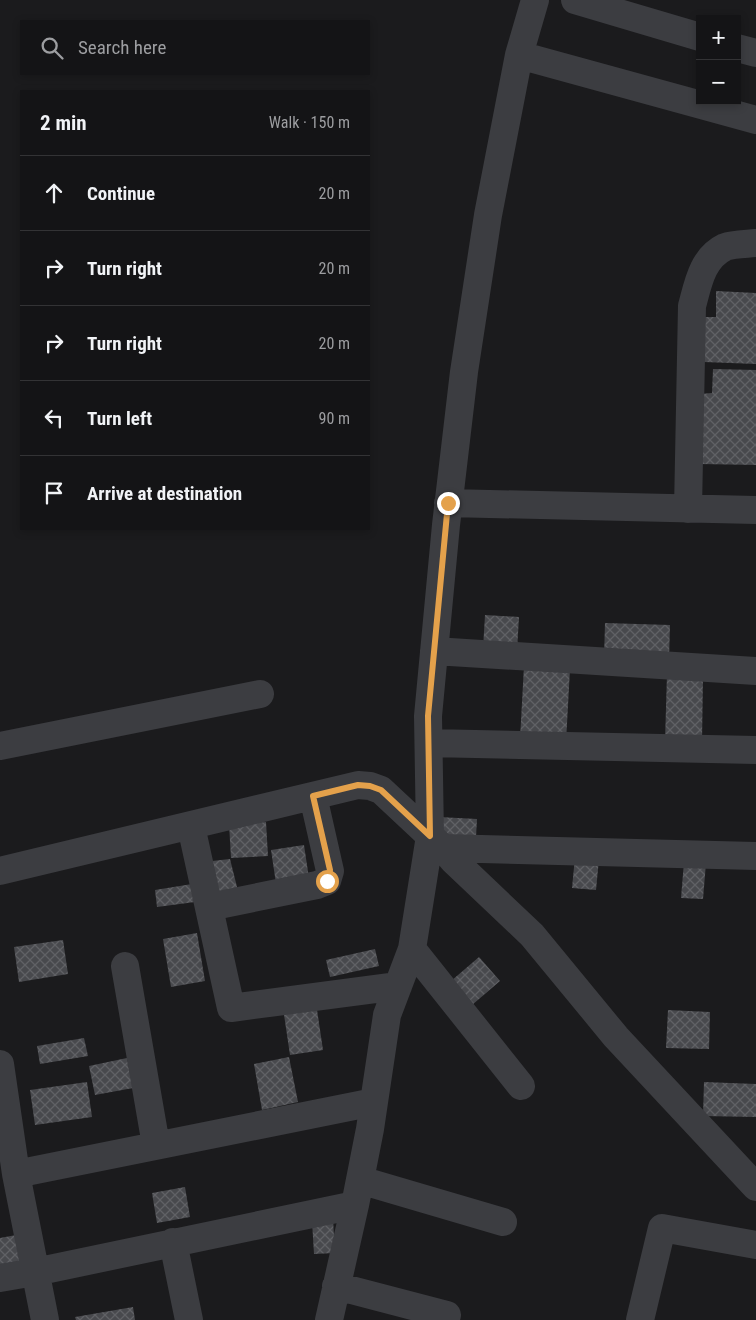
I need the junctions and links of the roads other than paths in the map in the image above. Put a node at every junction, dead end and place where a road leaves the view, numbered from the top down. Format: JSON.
{"nodes":[{"id":1,"x":535,"y":0,"type":"edge"},
{"id":2,"x":575,"y":0,"type":"edge"},
{"id":3,"x":696,"y":36,"type":"edge"},
{"id":4,"x":741,"y":49,"type":"edge"},
{"id":5,"x":756,"y":53,"type":"edge"},
{"id":6,"x":519,"y":55,"type":"junction"},
{"id":7,"x":754,"y":112,"type":"edge"},
{"id":8,"x":756,"y":243,"type":"edge"},
{"id":9,"x":448,"y":503,"type":"junction"},
{"id":10,"x":688,"y":509,"type":"junction"},
{"id":11,"x":756,"y":510,"type":"edge"},
{"id":12,"x":434,"y":651,"type":"junction"},
{"id":13,"x":756,"y":671,"type":"edge"},
{"id":14,"x":260,"y":694,"type":"dead end"},
{"id":15,"x":429,"y":743,"type":"junction"},
{"id":16,"x":0,"y":746,"type":"edge"},
{"id":17,"x":756,"y":750,"type":"edge"},
{"id":18,"x":313,"y":796,"type":"junction"},
{"id":19,"x":191,"y":826,"type":"junction"},
{"id":20,"x":436,"y":842,"type":"junction"},
{"id":21,"x":756,"y":856,"type":"edge"},
{"id":22,"x":0,"y":871,"type":"edge"},
{"id":23,"x":209,"y":907,"type":"junction"},
{"id":24,"x":412,"y":949,"type":"junction"},
{"id":25,"x":125,"y":966,"type":"dead end"},
{"id":26,"x":398,"y":986,"type":"junction"},
{"id":27,"x":0,"y":1064,"type":"edge"},
{"id":28,"x":521,"y":1086,"type":"dead end"},
{"id":29,"x":374,"y":1102,"type":"junction"},
{"id":30,"x":156,"y":1145,"type":"junction"},
{"id":31,"x":16,"y":1174,"type":"junction"},
{"id":32,"x":756,"y":1187,"type":"edge"},
{"id":33,"x":357,"y":1192,"type":"junction"},
{"id":34,"x":504,"y":1222,"type":"dead end"},
{"id":35,"x":173,"y":1242,"type":"junction"},
{"id":36,"x":756,"y":1245,"type":"edge"},
{"id":37,"x":35,"y":1272,"type":"junction"},
{"id":38,"x":0,"y":1278,"type":"edge"},
{"id":39,"x":336,"y":1286,"type":"junction"},
{"id":40,"x":446,"y":1315,"type":"dead end"},
{"id":41,"x":45,"y":1320,"type":"edge"},
{"id":42,"x":189,"y":1320,"type":"edge"},
{"id":43,"x":329,"y":1320,"type":"edge"},
{"id":44,"x":640,"y":1320,"type":"edge"}],
"edges":[{"from":1,"to":6,"type":"street"},
{"from":2,"to":3,"type":"street"},
{"from":4,"to":5,"type":"street"},
{"from":6,"to":7,"type":"street"},
{"from":6,"to":9,"type":"street"},
{"from":8,"to":10,"type":"street"},
{"from":9,"to":10,"type":"street"},
{"from":9,"to":12,"type":"street"},
{"from":10,"to":11,"type":"street"},
{"from":12,"to":13,"type":"street"},
{"from":12,"to":15,"type":"street"},
{"from":14,"to":16,"type":"street"},
{"from":15,"to":17,"type":"street"},
{"from":15,"to":20,"type":"street"},
{"from":18,"to":19,"type":"street"},
{"from":18,"to":20,"type":"street"},
{"from":18,"to":23,"type":"street"},
{"from":19,"to":22,"type":"street"},
{"from":19,"to":23,"type":"street"},
{"from":20,"to":21,"type":"street"},
{"from":20,"to":24,"type":"street"},
{"from":20,"to":32,"type":"street"},
{"from":23,"to":26,"type":"street"},
{"from":24,"to":26,"type":"street"},
{"from":24,"to":28,"type":"street"},
{"from":25,"to":30,"type":"street"},
{"from":26,"to":29,"type":"street"},
{"from":27,"to":31,"type":"street"},
{"from":29,"to":30,"type":"street"},
{"from":29,"to":33,"type":"street"},
{"from":30,"to":31,"type":"street"},
{"from":31,"to":37,"type":"street"},
{"from":33,"to":34,"type":"street"},
{"from":33,"to":35,"type":"street"},
{"from":33,"to":39,"type":"street"},
{"from":35,"to":37,"type":"street"},
{"from":35,"to":42,"type":"street"},
{"from":36,"to":44,"type":"street"},
{"from":37,"to":38,"type":"street"},
{"from":37,"to":41,"type":"street"},
{"from":39,"to":40,"type":"street"},
{"from":39,"to":43,"type":"street"}]}
